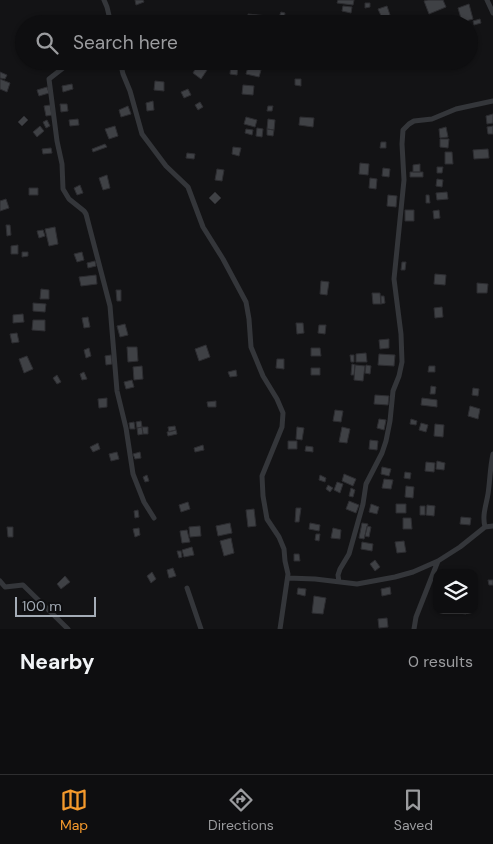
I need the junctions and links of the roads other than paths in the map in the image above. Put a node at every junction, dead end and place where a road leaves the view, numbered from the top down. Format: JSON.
{"nodes":[{"id":1,"x":104,"y":0,"type":"edge"},
{"id":2,"x":487,"y":0,"type":"edge"},
{"id":3,"x":493,"y":13,"type":"edge"},
{"id":4,"x":109,"y":15,"type":"edge"},
{"id":5,"x":60,"y":70,"type":"edge"},
{"id":6,"x":122,"y":70,"type":"edge"},
{"id":7,"x":493,"y":101,"type":"edge"},
{"id":8,"x":493,"y":454,"type":"edge"},
{"id":9,"x":492,"y":470,"type":"edge"},
{"id":10,"x":154,"y":518,"type":"dead end"},
{"id":11,"x":493,"y":526,"type":"edge"},
{"id":12,"x":485,"y":527,"type":"junction"},
{"id":13,"x":438,"y":561,"type":"junction"},
{"id":14,"x":288,"y":578,"type":"junction"},
{"id":15,"x":0,"y":581,"type":"edge"},
{"id":16,"x":339,"y":582,"type":"junction"},
{"id":17,"x":187,"y":588,"type":"dead end"},
{"id":18,"x":68,"y":629,"type":"edge"},
{"id":19,"x":201,"y":629,"type":"edge"},
{"id":20,"x":280,"y":629,"type":"edge"},
{"id":21,"x":414,"y":629,"type":"edge"}],
"edges":[{"from":1,"to":4,"type":"street"},
{"from":2,"to":3,"type":"street"},
{"from":5,"to":10,"type":"street"},
{"from":6,"to":14,"type":"street"},
{"from":7,"to":16,"type":"street"},
{"from":8,"to":9,"type":"street"},
{"from":9,"to":12,"type":"street"},
{"from":11,"to":12,"type":"street"},
{"from":12,"to":13,"type":"street"},
{"from":13,"to":16,"type":"street"},
{"from":13,"to":21,"type":"street"},
{"from":14,"to":16,"type":"street"},
{"from":14,"to":20,"type":"street"},
{"from":15,"to":18,"type":"street"},
{"from":17,"to":19,"type":"street"}]}
